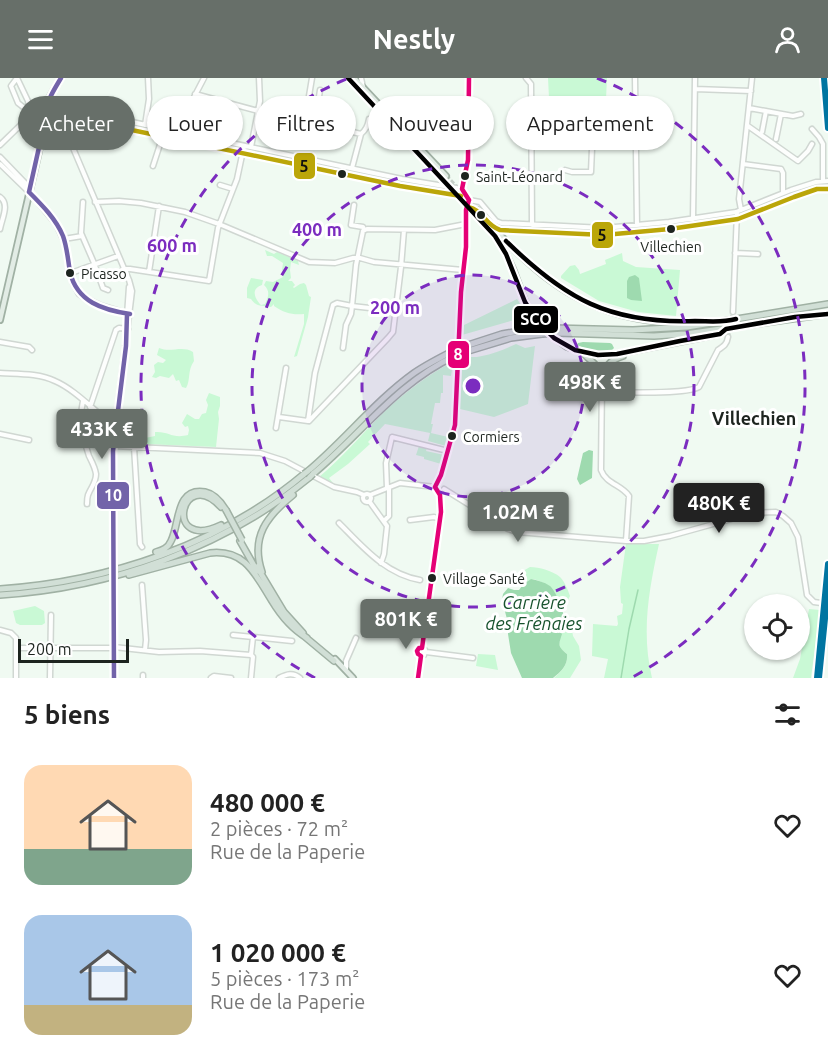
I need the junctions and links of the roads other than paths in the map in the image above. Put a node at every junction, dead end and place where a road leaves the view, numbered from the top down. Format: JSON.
{"nodes":[{"id":1,"x":17,"y":78,"type":"edge"},
{"id":2,"x":61,"y":78,"type":"edge"},
{"id":3,"x":148,"y":78,"type":"edge"},
{"id":4,"x":204,"y":78,"type":"edge"},
{"id":5,"x":259,"y":78,"type":"edge"},
{"id":6,"x":312,"y":78,"type":"edge"},
{"id":7,"x":348,"y":78,"type":"edge"},
{"id":8,"x":354,"y":78,"type":"edge"},
{"id":9,"x":361,"y":78,"type":"edge"},
{"id":10,"x":469,"y":78,"type":"edge"},
{"id":11,"x":526,"y":78,"type":"edge"},
{"id":12,"x":635,"y":78,"type":"edge"},
{"id":13,"x":695,"y":78,"type":"edge"},
{"id":14,"x":752,"y":78,"type":"edge"},
{"id":15,"x":58,"y":85,"type":"junction"},
{"id":16,"x":363,"y":87,"type":"junction"},
{"id":17,"x":320,"y":90,"type":"dead end"},
{"id":18,"x":695,"y":90,"type":"junction"},
{"id":19,"x":751,"y":91,"type":"junction"},
{"id":20,"x":195,"y":94,"type":"joint"},
{"id":21,"x":26,"y":96,"type":"edge"},
{"id":22,"x":52,"y":96,"type":"edge"},
{"id":23,"x":55,"y":96,"type":"edge"},
{"id":24,"x":261,"y":96,"type":"edge"},
{"id":25,"x":309,"y":96,"type":"edge"},
{"id":26,"x":635,"y":96,"type":"edge"},
{"id":27,"x":18,"y":103,"type":"edge"},
{"id":28,"x":749,"y":108,"type":"junction"},
{"id":29,"x":255,"y":110,"type":"edge"},
{"id":30,"x":766,"y":111,"type":"junction"},
{"id":31,"x":781,"y":114,"type":"junction"},
{"id":32,"x":801,"y":114,"type":"dead end"},
{"id":33,"x":135,"y":123,"type":"edge"},
{"id":34,"x":144,"y":125,"type":"junction"},
{"id":35,"x":368,"y":125,"type":"edge"},
{"id":36,"x":147,"y":126,"type":"edge"},
{"id":37,"x":255,"y":126,"type":"edge"},
{"id":38,"x":747,"y":126,"type":"junction"},
{"id":39,"x":18,"y":128,"type":"edge"},
{"id":40,"x":812,"y":129,"type":"dead end"},
{"id":41,"x":762,"y":132,"type":"dead end"},
{"id":42,"x":361,"y":134,"type":"junction"},
{"id":43,"x":776,"y":139,"type":"dead end"},
{"id":44,"x":812,"y":144,"type":"dead end"},
{"id":45,"x":0,"y":145,"type":"edge"},
{"id":46,"x":244,"y":146,"type":"joint"},
{"id":47,"x":251,"y":147,"type":"junction"},
{"id":48,"x":39,"y":150,"type":"edge"},
{"id":49,"x":74,"y":150,"type":"edge"},
{"id":50,"x":158,"y":150,"type":"edge"},
{"id":51,"x":591,"y":150,"type":"edge"},
{"id":52,"x":636,"y":150,"type":"edge"},
{"id":53,"x":0,"y":158,"type":"edge"},
{"id":54,"x":0,"y":164,"type":"edge"},
{"id":55,"x":743,"y":164,"type":"junction"},
{"id":56,"x":153,"y":166,"type":"dead end"},
{"id":57,"x":352,"y":168,"type":"junction"},
{"id":58,"x":565,"y":170,"type":"dead end"},
{"id":59,"x":826,"y":181,"type":"edge"},
{"id":60,"x":220,"y":185,"type":"dead end"},
{"id":61,"x":233,"y":189,"type":"junction"},
{"id":62,"x":462,"y":189,"type":"junction"},
{"id":63,"x":29,"y":192,"type":"junction"},
{"id":64,"x":783,"y":192,"type":"junction"},
{"id":65,"x":0,"y":197,"type":"edge"},
{"id":66,"x":469,"y":200,"type":"junction"},
{"id":67,"x":83,"y":202,"type":"dead end"},
{"id":68,"x":95,"y":202,"type":"junction"},
{"id":69,"x":354,"y":205,"type":"dead end"},
{"id":70,"x":159,"y":206,"type":"junction"},
{"id":71,"x":475,"y":211,"type":"joint"},
{"id":72,"x":739,"y":211,"type":"junction"},
{"id":73,"x":693,"y":219,"type":"junction"},
{"id":74,"x":219,"y":224,"type":"junction"},
{"id":75,"x":466,"y":224,"type":"junction"},
{"id":76,"x":532,"y":225,"type":"junction"},
{"id":77,"x":637,"y":225,"type":"junction"},
{"id":78,"x":0,"y":229,"type":"edge"},
{"id":79,"x":364,"y":230,"type":"junction"},
{"id":80,"x":404,"y":230,"type":"junction"},
{"id":81,"x":82,"y":236,"type":"junction"},
{"id":82,"x":64,"y":239,"type":"junction"},
{"id":83,"x":735,"y":253,"type":"junction"},
{"id":84,"x":758,"y":254,"type":"dead end"},
{"id":85,"x":118,"y":256,"type":"junction"},
{"id":86,"x":358,"y":258,"type":"junction"},
{"id":87,"x":401,"y":264,"type":"junction"},
{"id":88,"x":95,"y":265,"type":"junction"},
{"id":89,"x":123,"y":269,"type":"junction"},
{"id":90,"x":463,"y":270,"type":"junction"},
{"id":91,"x":149,"y":272,"type":"junction"},
{"id":92,"x":71,"y":273,"type":"junction"},
{"id":93,"x":108,"y":290,"type":"dead end"},
{"id":94,"x":828,"y":304,"type":"edge"},
{"id":95,"x":352,"y":306,"type":"junction"},
{"id":96,"x":396,"y":311,"type":"junction"},
{"id":97,"x":733,"y":312,"type":"tunnel mouth"},
{"id":98,"x":129,"y":314,"type":"junction"},
{"id":99,"x":828,"y":314,"type":"edge"},
{"id":100,"x":0,"y":320,"type":"edge"},
{"id":101,"x":719,"y":322,"type":"junction"},
{"id":102,"x":127,"y":329,"type":"junction"},
{"id":103,"x":726,"y":329,"type":"junction"},
{"id":104,"x":555,"y":330,"type":"junction"},
{"id":105,"x":728,"y":337,"type":"tunnel mouth"},
{"id":106,"x":0,"y":342,"type":"edge"},
{"id":107,"x":343,"y":348,"type":"dead end"},
{"id":108,"x":32,"y":350,"type":"dead end"},
{"id":109,"x":630,"y":352,"type":"junction"},
{"id":110,"x":455,"y":353,"type":"junction"},
{"id":111,"x":582,"y":353,"type":"junction"},
{"id":112,"x":286,"y":368,"type":"dead end"},
{"id":113,"x":0,"y":373,"type":"edge"},
{"id":114,"x":602,"y":380,"type":"junction"},
{"id":115,"x":602,"y":392,"type":"junction"},
{"id":116,"x":83,"y":401,"type":"junction"},
{"id":117,"x":90,"y":407,"type":"junction"},
{"id":118,"x":279,"y":417,"type":"junction"},
{"id":119,"x":309,"y":421,"type":"junction"},
{"id":120,"x":115,"y":426,"type":"junction"},
{"id":121,"x":276,"y":428,"type":"dead end"},
{"id":122,"x":0,"y":434,"type":"edge"},
{"id":123,"x":29,"y":440,"type":"dead end"},
{"id":124,"x":113,"y":446,"type":"junction"},
{"id":125,"x":134,"y":447,"type":"junction"},
{"id":126,"x":448,"y":451,"type":"junction"},
{"id":127,"x":311,"y":475,"type":"junction"},
{"id":128,"x":438,"y":484,"type":"junction"},
{"id":129,"x":388,"y":487,"type":"junction"},
{"id":130,"x":442,"y":491,"type":"junction"},
{"id":131,"x":281,"y":492,"type":"junction"},
{"id":132,"x":370,"y":498,"type":"junction"},
{"id":133,"x":87,"y":504,"type":"dead end"},
{"id":134,"x":225,"y":510,"type":"junction"},
{"id":135,"x":440,"y":519,"type":"junction"},
{"id":136,"x":384,"y":520,"type":"junction"},
{"id":137,"x":410,"y":520,"type":"dead end"},
{"id":138,"x":339,"y":523,"type":"dead end"},
{"id":139,"x":241,"y":540,"type":"junction"},
{"id":140,"x":626,"y":541,"type":"junction"},
{"id":141,"x":142,"y":548,"type":"dead end"},
{"id":142,"x":381,"y":563,"type":"junction"},
{"id":143,"x":420,"y":580,"type":"dead end"},
{"id":144,"x":63,"y":581,"type":"junction"},
{"id":145,"x":77,"y":584,"type":"junction"},
{"id":146,"x":142,"y":585,"type":"dead end"},
{"id":147,"x":0,"y":589,"type":"edge"},
{"id":148,"x":271,"y":592,"type":"junction"},
{"id":149,"x":0,"y":595,"type":"edge"},
{"id":150,"x":828,"y":604,"type":"edge"},
{"id":151,"x":51,"y":615,"type":"dead end"},
{"id":152,"x":288,"y":619,"type":"junction"},
{"id":153,"x":0,"y":630,"type":"edge"},
{"id":154,"x":233,"y":635,"type":"dead end"},
{"id":155,"x":253,"y":637,"type":"junction"},
{"id":156,"x":356,"y":638,"type":"dead end"},
{"id":157,"x":307,"y":639,"type":"junction"},
{"id":158,"x":292,"y":641,"type":"dead end"},
{"id":159,"x":16,"y":648,"type":"junction"},
{"id":160,"x":50,"y":648,"type":"junction"},
{"id":161,"x":114,"y":648,"type":"junction"},
{"id":162,"x":422,"y":648,"type":"junction"},
{"id":163,"x":146,"y":650,"type":"junction"},
{"id":164,"x":426,"y":652,"type":"junction"},
{"id":165,"x":349,"y":654,"type":"junction"},
{"id":166,"x":252,"y":656,"type":"junction"},
{"id":167,"x":421,"y":656,"type":"junction"},
{"id":168,"x":473,"y":658,"type":"dead end"},
{"id":169,"x":335,"y":660,"type":"junction"},
{"id":170,"x":346,"y":669,"type":"junction"},
{"id":171,"x":284,"y":677,"type":"edge"},
{"id":172,"x":16,"y":678,"type":"edge"},
{"id":173,"x":50,"y":678,"type":"edge"},
{"id":174,"x":114,"y":678,"type":"edge"},
{"id":175,"x":211,"y":678,"type":"edge"},
{"id":176,"x":231,"y":678,"type":"edge"},
{"id":177,"x":251,"y":678,"type":"edge"},
{"id":178,"x":279,"y":678,"type":"edge"},
{"id":179,"x":300,"y":678,"type":"edge"},
{"id":180,"x":352,"y":678,"type":"edge"},
{"id":181,"x":418,"y":678,"type":"edge"}],
"edges":[{"from":1,"to":21,"type":"street"},
{"from":1,"to":27,"type":"street"},
{"from":2,"to":15,"type":"main road"},
{"from":3,"to":34,"type":"street"},
{"from":4,"to":20,"type":"street"},
{"from":5,"to":24,"type":"street"},
{"from":6,"to":25,"type":"street"},
{"from":7,"to":16,"type":"main road"},
{"from":8,"to":16,"type":"main road"},
{"from":9,"to":16,"type":"street"},
{"from":10,"to":62,"type":"street"},
{"from":11,"to":76,"type":"street"},
{"from":12,"to":26,"type":"street"},
{"from":13,"to":18,"type":"street"},
{"from":14,"to":19,"type":"street"},
{"from":15,"to":22,"type":"main road"},
{"from":15,"to":23,"type":"main road"},
{"from":17,"to":42,"type":"street"},
{"from":18,"to":19,"type":"street"},
{"from":18,"to":73,"type":"street"},
{"from":19,"to":28,"type":"street"},
{"from":20,"to":29,"type":"street"},
{"from":28,"to":30,"type":"street"},
{"from":28,"to":38,"type":"street"},
{"from":30,"to":31,"type":"street"},
{"from":30,"to":41,"type":"street"},
{"from":31,"to":32,"type":"street"},
{"from":31,"to":43,"type":"street"},
{"from":33,"to":34,"type":"street"},
{"from":34,"to":36,"type":"street"},
{"from":35,"to":42,"type":"street"},
{"from":37,"to":47,"type":"street"},
{"from":38,"to":44,"type":"street"},
{"from":38,"to":55,"type":"street"},
{"from":39,"to":45,"type":"street"},
{"from":40,"to":59,"type":"street"},
{"from":42,"to":57,"type":"street"},
{"from":46,"to":47,"type":"street"},
{"from":46,"to":61,"type":"street"},
{"from":47,"to":57,"type":"street"},
{"from":48,"to":63,"type":"main road"},
{"from":49,"to":68,"type":"street"},
{"from":50,"to":56,"type":"street"},
{"from":51,"to":58,"type":"street"},
{"from":52,"to":77,"type":"street"},
{"from":53,"to":63,"type":"street"},
{"from":54,"to":63,"type":"street"},
{"from":55,"to":64,"type":"street"},
{"from":55,"to":72,"type":"street"},
{"from":57,"to":62,"type":"street"},
{"from":59,"to":64,"type":"street"},
{"from":60,"to":61,"type":"street"},
{"from":61,"to":74,"type":"street"},
{"from":62,"to":66,"type":"street"},
{"from":63,"to":82,"type":"street"},
{"from":63,"to":100,"type":"main road"},
{"from":64,"to":72,"type":"street"},
{"from":65,"to":78,"type":"street"},
{"from":66,"to":75,"type":"street"},
{"from":66,"to":76,"type":"street"},
{"from":67,"to":81,"type":"street"},
{"from":68,"to":70,"type":"street"},
{"from":68,"to":85,"type":"street"},
{"from":69,"to":79,"type":"street"},
{"from":70,"to":74,"type":"street"},
{"from":70,"to":91,"type":"street"},
{"from":71,"to":101,"type":"main road"},
{"from":71,"to":111,"type":"highway"},
{"from":72,"to":73,"type":"street"},
{"from":72,"to":83,"type":"street"},
{"from":73,"to":77,"type":"street"},
{"from":74,"to":86,"type":"street"},
{"from":74,"to":91,"type":"street"},
{"from":75,"to":80,"type":"street"},
{"from":75,"to":90,"type":"street"},
{"from":76,"to":77,"type":"street"},
{"from":79,"to":80,"type":"street"},
{"from":79,"to":86,"type":"street"},
{"from":80,"to":87,"type":"street"},
{"from":81,"to":82,"type":"street"},
{"from":81,"to":88,"type":"street"},
{"from":82,"to":92,"type":"street"},
{"from":83,"to":84,"type":"street"},
{"from":83,"to":97,"type":"street"},
{"from":85,"to":88,"type":"street"},
{"from":85,"to":89,"type":"street"},
{"from":86,"to":87,"type":"street"},
{"from":86,"to":95,"type":"street"},
{"from":87,"to":90,"type":"street"},
{"from":87,"to":96,"type":"street"},
{"from":88,"to":92,"type":"street"},
{"from":88,"to":93,"type":"street"},
{"from":89,"to":91,"type":"street"},
{"from":89,"to":98,"type":"street"},
{"from":90,"to":126,"type":"street"},
{"from":92,"to":98,"type":"street"},
{"from":94,"to":101,"type":"highway"},
{"from":95,"to":96,"type":"street"},
{"from":95,"to":107,"type":"street"},
{"from":95,"to":119,"type":"street"},
{"from":96,"to":119,"type":"street"},
{"from":98,"to":102,"type":"street"},
{"from":99,"to":103,"type":"highway"},
{"from":101,"to":104,"type":"highway"},
{"from":102,"to":117,"type":"street"},
{"from":102,"to":120,"type":"street"},
{"from":103,"to":104,"type":"highway"},
{"from":103,"to":109,"type":"highway"},
{"from":104,"to":110,"type":"highway","bridge":true},
{"from":105,"to":115,"type":"street"},
{"from":106,"to":108,"type":"street"},
{"from":109,"to":111,"type":"highway"},
{"from":109,"to":114,"type":"highway"},
{"from":110,"to":127,"type":"highway"},
{"from":110,"to":127,"type":"highway"},
{"from":111,"to":114,"type":"highway"},
{"from":112,"to":118,"type":"street"},
{"from":113,"to":116,"type":"street"},
{"from":114,"to":115,"type":"street"},
{"from":115,"to":140,"type":"street"},
{"from":116,"to":117,"type":"street"},
{"from":116,"to":133,"type":"street"},
{"from":117,"to":120,"type":"street"},
{"from":118,"to":119,"type":"street"},
{"from":118,"to":121,"type":"street"},
{"from":120,"to":124,"type":"street"},
{"from":122,"to":123,"type":"street"},
{"from":124,"to":125,"type":"street"},
{"from":124,"to":161,"type":"street","bridge":true},
{"from":125,"to":132,"type":"street"},
{"from":125,"to":141,"type":"street"},
{"from":126,"to":128,"type":"street"},
{"from":126,"to":129,"type":"street"},
{"from":127,"to":131,"type":"highway"},
{"from":127,"to":145,"type":"highway"},
{"from":127,"to":148,"type":"highway"},
{"from":128,"to":129,"type":"street"},
{"from":128,"to":130,"type":"street"},
{"from":128,"to":130,"type":"street"},
{"from":129,"to":132,"type":"street"},
{"from":129,"to":136,"type":"street"},
{"from":130,"to":135,"type":"street"},
{"from":130,"to":140,"type":"street"},
{"from":131,"to":134,"type":"highway"},
{"from":131,"to":144,"type":"highway"},
{"from":132,"to":136,"type":"street"},
{"from":134,"to":139,"type":"highway","bridge":true},
{"from":134,"to":144,"type":"highway"},
{"from":135,"to":137,"type":"street"},
{"from":135,"to":162,"type":"street"},
{"from":136,"to":142,"type":"street"},
{"from":138,"to":142,"type":"street"},
{"from":139,"to":148,"type":"highway"},
{"from":139,"to":152,"type":"highway"},
{"from":140,"to":150,"type":"street"},
{"from":142,"to":143,"type":"street"},
{"from":144,"to":147,"type":"highway"},
{"from":145,"to":149,"type":"highway"},
{"from":145,"to":157,"type":"highway"},
{"from":146,"to":163,"type":"street"},
{"from":148,"to":152,"type":"highway"},
{"from":151,"to":160,"type":"street"},
{"from":152,"to":157,"type":"highway"},
{"from":152,"to":169,"type":"highway"},
{"from":153,"to":159,"type":"street"},
{"from":154,"to":155,"type":"street"},
{"from":155,"to":158,"type":"street"},
{"from":155,"to":166,"type":"street"},
{"from":156,"to":165,"type":"street"},
{"from":157,"to":169,"type":"highway"},
{"from":159,"to":160,"type":"street"},
{"from":159,"to":172,"type":"street"},
{"from":160,"to":161,"type":"street"},
{"from":160,"to":173,"type":"street"},
{"from":161,"to":163,"type":"street"},
{"from":161,"to":174,"type":"street"},
{"from":162,"to":164,"type":"street"},
{"from":162,"to":167,"type":"street"},
{"from":163,"to":166,"type":"street"},
{"from":164,"to":167,"type":"street"},
{"from":164,"to":168,"type":"street"},
{"from":165,"to":169,"type":"street"},
{"from":165,"to":170,"type":"street"},
{"from":166,"to":177,"type":"street"},
{"from":167,"to":181,"type":"street"},
{"from":169,"to":170,"type":"main road"},
{"from":169,"to":180,"type":"main road"},
{"from":170,"to":180,"type":"main road"},
{"from":171,"to":178,"type":"street"},
{"from":171,"to":179,"type":"street"},
{"from":175,"to":176,"type":"street"}]}
